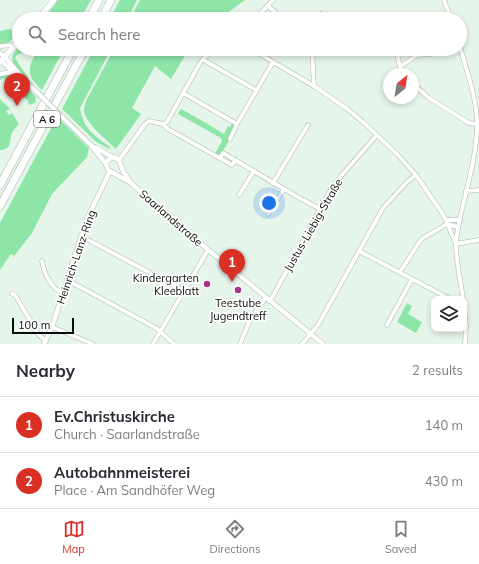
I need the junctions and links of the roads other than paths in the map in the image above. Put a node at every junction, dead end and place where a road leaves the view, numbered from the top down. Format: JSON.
{"nodes":[{"id":1,"x":54,"y":0,"type":"edge"},
{"id":2,"x":100,"y":0,"type":"edge"},
{"id":3,"x":111,"y":0,"type":"edge"},
{"id":4,"x":273,"y":0,"type":"edge"},
{"id":5,"x":444,"y":0,"type":"edge"},
{"id":6,"x":268,"y":6,"type":"junction"},
{"id":7,"x":44,"y":12,"type":"edge"},
{"id":8,"x":93,"y":12,"type":"edge"},
{"id":9,"x":105,"y":12,"type":"edge"},
{"id":10,"x":262,"y":12,"type":"edge"},
{"id":11,"x":275,"y":12,"type":"edge"},
{"id":12,"x":448,"y":12,"type":"edge"},
{"id":13,"x":12,"y":44,"type":"edge"},
{"id":14,"x":0,"y":46,"type":"edge"},
{"id":15,"x":12,"y":48,"type":"edge"},
{"id":16,"x":69,"y":56,"type":"edge"},
{"id":17,"x":81,"y":56,"type":"edge"},
{"id":18,"x":207,"y":56,"type":"edge"},
{"id":19,"x":262,"y":56,"type":"edge"},
{"id":20,"x":312,"y":56,"type":"edge"},
{"id":21,"x":398,"y":56,"type":"edge"},
{"id":22,"x":416,"y":56,"type":"edge"},
{"id":23,"x":462,"y":56,"type":"edge"},
{"id":24,"x":1,"y":59,"type":"edge"},
{"id":25,"x":203,"y":59,"type":"junction"},
{"id":26,"x":273,"y":62,"type":"junction"},
{"id":27,"x":400,"y":67,"type":"joint"},
{"id":28,"x":13,"y":72,"type":"junction"},
{"id":29,"x":0,"y":74,"type":"edge"},
{"id":30,"x":24,"y":80,"type":"junction"},
{"id":31,"x":314,"y":86,"type":"junction"},
{"id":32,"x":419,"y":89,"type":"edge"},
{"id":33,"x":256,"y":90,"type":"junction"},
{"id":34,"x":183,"y":92,"type":"junction"},
{"id":35,"x":163,"y":124,"type":"junction"},
{"id":36,"x":237,"y":124,"type":"junction"},
{"id":37,"x":477,"y":124,"type":"junction"},
{"id":38,"x":308,"y":125,"type":"dead end"},
{"id":39,"x":377,"y":135,"type":"junction"},
{"id":40,"x":230,"y":139,"type":"dead end"},
{"id":41,"x":91,"y":145,"type":"junction"},
{"id":42,"x":477,"y":146,"type":"edge"},
{"id":43,"x":112,"y":157,"type":"junction"},
{"id":44,"x":120,"y":163,"type":"junction"},
{"id":45,"x":106,"y":164,"type":"junction"},
{"id":46,"x":112,"y":171,"type":"junction"},
{"id":47,"x":254,"y":172,"type":"junction"},
{"id":48,"x":416,"y":175,"type":"junction"},
{"id":49,"x":131,"y":183,"type":"junction"},
{"id":50,"x":273,"y":183,"type":"junction"},
{"id":51,"x":0,"y":185,"type":"edge"},
{"id":52,"x":284,"y":189,"type":"junction"},
{"id":53,"x":479,"y":190,"type":"edge"},
{"id":54,"x":466,"y":191,"type":"junction"},
{"id":55,"x":240,"y":195,"type":"dead end"},
{"id":56,"x":0,"y":206,"type":"edge"},
{"id":57,"x":320,"y":209,"type":"junction"},
{"id":58,"x":268,"y":214,"type":"dead end"},
{"id":59,"x":460,"y":220,"type":"junction"},
{"id":60,"x":447,"y":222,"type":"junction"},
{"id":61,"x":458,"y":227,"type":"junction"},
{"id":62,"x":81,"y":236,"type":"junction"},
{"id":63,"x":479,"y":240,"type":"edge"},
{"id":64,"x":456,"y":244,"type":"junction"},
{"id":65,"x":208,"y":250,"type":"junction"},
{"id":66,"x":359,"y":251,"type":"junction"},
{"id":67,"x":42,"y":261,"type":"dead end"},
{"id":68,"x":400,"y":272,"type":"junction"},
{"id":69,"x":412,"y":279,"type":"junction"},
{"id":70,"x":67,"y":280,"type":"junction"},
{"id":71,"x":184,"y":291,"type":"junction"},
{"id":72,"x":63,"y":293,"type":"junction"},
{"id":73,"x":12,"y":294,"type":"dead end"},
{"id":74,"x":444,"y":296,"type":"edge"},
{"id":75,"x":463,"y":296,"type":"edge"},
{"id":76,"x":267,"y":299,"type":"junction"},
{"id":77,"x":388,"y":325,"type":"dead end"},
{"id":78,"x":52,"y":327,"type":"junction"},
{"id":79,"x":160,"y":331,"type":"junction"},
{"id":80,"x":466,"y":332,"type":"edge"},
{"id":81,"x":310,"y":334,"type":"junction"},
{"id":82,"x":45,"y":343,"type":"edge"},
{"id":83,"x":93,"y":344,"type":"edge"},
{"id":84,"x":153,"y":344,"type":"edge"},
{"id":85,"x":174,"y":344,"type":"edge"},
{"id":86,"x":240,"y":344,"type":"edge"},
{"id":87,"x":302,"y":344,"type":"edge"},
{"id":88,"x":323,"y":344,"type":"edge"},
{"id":89,"x":465,"y":344,"type":"edge"}],
"edges":[{"from":1,"to":7,"type":"main road"},
{"from":2,"to":8,"type":"highway"},
{"from":3,"to":9,"type":"highway"},
{"from":4,"to":6,"type":"street"},
{"from":5,"to":12,"type":"street"},
{"from":6,"to":10,"type":"street"},
{"from":6,"to":11,"type":"street"},
{"from":13,"to":14,"type":"street"},
{"from":15,"to":24,"type":"main road"},
{"from":16,"to":51,"type":"highway","number":"A 6"},
{"from":17,"to":56,"type":"highway","number":"A 6"},
{"from":18,"to":25,"type":"street"},
{"from":19,"to":26,"type":"street"},
{"from":20,"to":31,"type":"street"},
{"from":21,"to":27,"type":"street"},
{"from":22,"to":27,"type":"street"},
{"from":23,"to":37,"type":"street"},
{"from":24,"to":28,"type":"street"},
{"from":24,"to":30,"type":"street"},
{"from":25,"to":33,"type":"street"},
{"from":25,"to":34,"type":"street"},
{"from":26,"to":31,"type":"street"},
{"from":26,"to":33,"type":"street"},
{"from":28,"to":29,"type":"street"},
{"from":28,"to":30,"type":"street"},
{"from":30,"to":41,"type":"street","bridge":true},
{"from":31,"to":39,"type":"street"},
{"from":32,"to":37,"type":"street"},
{"from":33,"to":36,"type":"street"},
{"from":34,"to":35,"type":"street"},
{"from":34,"to":36,"type":"street"},
{"from":35,"to":44,"type":"street"},
{"from":35,"to":47,"type":"street"},
{"from":36,"to":40,"type":"street"},
{"from":37,"to":42,"type":"street"},
{"from":38,"to":50,"type":"street"},
{"from":39,"to":48,"type":"street"},
{"from":39,"to":57,"type":"street","name":"Justus-Liebig-Straße"},
{"from":41,"to":43,"type":"street"},
{"from":41,"to":45,"type":"street"},
{"from":42,"to":54,"type":"street"},
{"from":43,"to":44,"type":"street"},
{"from":43,"to":45,"type":"street"},
{"from":44,"to":46,"type":"street"},
{"from":44,"to":49,"type":"street","name":"Saarlandstraße"},
{"from":45,"to":46,"type":"street"},
{"from":46,"to":49,"type":"street","name":"Saarlandstraße"},
{"from":46,"to":62,"type":"street","name":"Heinrich-Lanz-Ring"},
{"from":47,"to":50,"type":"street"},
{"from":47,"to":55,"type":"street"},
{"from":48,"to":60,"type":"street"},
{"from":48,"to":66,"type":"street"},
{"from":49,"to":65,"type":"street","name":"Saarlandstraße"},
{"from":50,"to":52,"type":"street"},
{"from":52,"to":57,"type":"street"},
{"from":52,"to":58,"type":"street"},
{"from":53,"to":54,"type":"street"},
{"from":54,"to":59,"type":"street"},
{"from":57,"to":76,"type":"street","name":"Justus-Liebig-Straße"},
{"from":59,"to":60,"type":"street"},
{"from":59,"to":61,"type":"street"},
{"from":60,"to":61,"type":"street"},
{"from":60,"to":64,"type":"street"},
{"from":60,"to":68,"type":"street"},
{"from":61,"to":64,"type":"street"},
{"from":62,"to":70,"type":"street","name":"Heinrich-Lanz-Ring"},
{"from":62,"to":71,"type":"street"},
{"from":63,"to":64,"type":"street"},
{"from":64,"to":75,"type":"street"},
{"from":65,"to":71,"type":"street"},
{"from":65,"to":76,"type":"street","name":"Saarlandstraße"},
{"from":66,"to":68,"type":"street"},
{"from":66,"to":81,"type":"street"},
{"from":67,"to":72,"type":"street"},
{"from":68,"to":69,"type":"street"},
{"from":69,"to":74,"type":"street"},
{"from":69,"to":77,"type":"street"},
{"from":70,"to":72,"type":"street","name":"Heinrich-Lanz-Ring"},
{"from":70,"to":79,"type":"street"},
{"from":71,"to":79,"type":"street"},
{"from":72,"to":78,"type":"street","name":"Heinrich-Lanz-Ring"},
{"from":73,"to":82,"type":"street"},
{"from":76,"to":81,"type":"street","name":"Saarlandstraße"},
{"from":76,"to":86,"type":"street","name":"Justus-Liebig-Straße"},
{"from":78,"to":82,"type":"street","name":"Heinrich-Lanz-Ring"},
{"from":78,"to":83,"type":"street"},
{"from":79,"to":84,"type":"street"},
{"from":79,"to":85,"type":"street"},
{"from":80,"to":89,"type":"street"},
{"from":81,"to":87,"type":"street"},
{"from":81,"to":88,"type":"street","name":"Saarlandstraße"}]}
